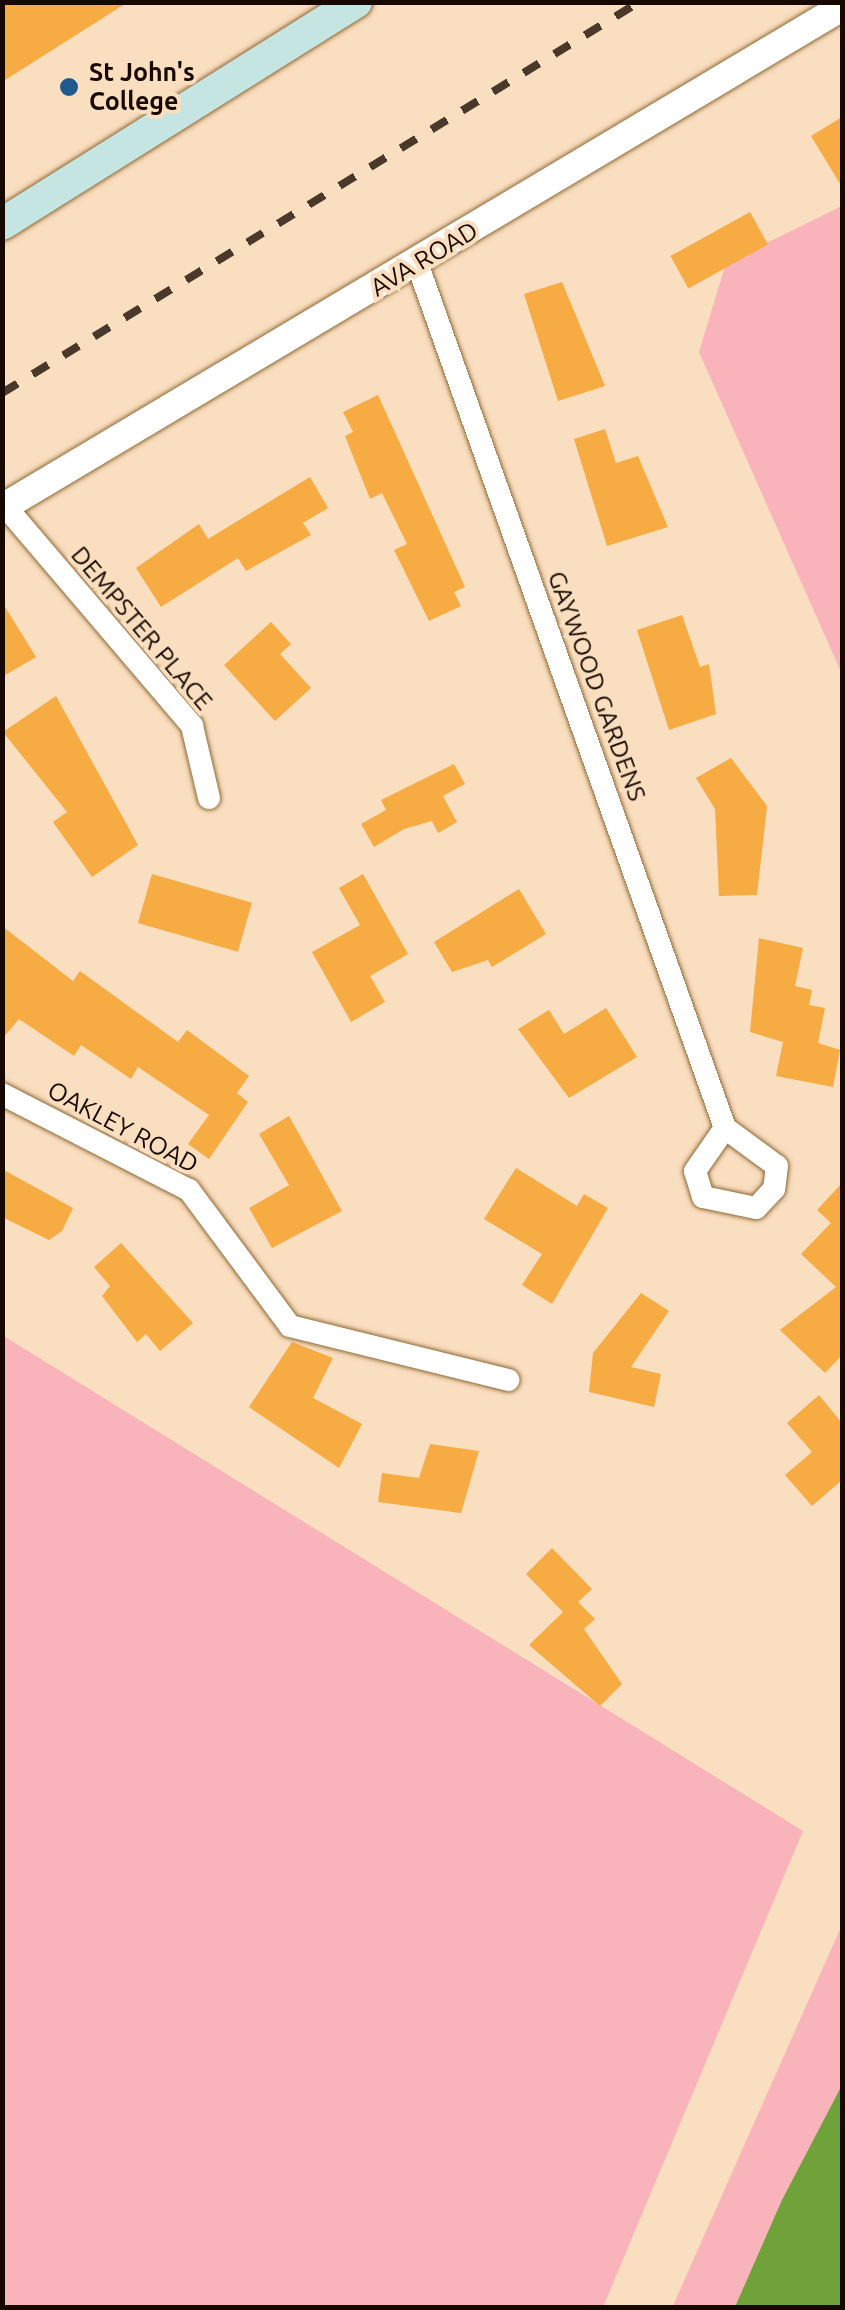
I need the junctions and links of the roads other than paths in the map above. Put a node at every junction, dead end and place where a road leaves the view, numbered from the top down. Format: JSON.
{"nodes":[{"id":1,"x":356,"y":2,"type":"edge"},
{"id":2,"x":842,"y":7,"type":"edge"},
{"id":3,"x":2,"y":224,"type":"edge"},
{"id":4,"x":418,"y":264,"type":"junction"},
{"id":5,"x":4,"y":507,"type":"edge"},
{"id":6,"x":209,"y":798,"type":"dead end"},
{"id":7,"x":2,"y":1094,"type":"edge"},
{"id":8,"x":725,"y":1128,"type":"dead end"},
{"id":9,"x":508,"y":1380,"type":"dead end"}],
"edges":[{"from":1,"to":3,"type":"main road"},
{"from":2,"to":4,"type":"street","name":"AVA ROAD"},
{"from":4,"to":5,"type":"street","name":"AVA ROAD"},
{"from":4,"to":8,"type":"street","name":"GAYWOOD GARDENS"},
{"from":5,"to":6,"type":"street","name":"DEMPSTER PLACE"},
{"from":7,"to":9,"type":"street","name":"OAKLEY ROAD"}]}
